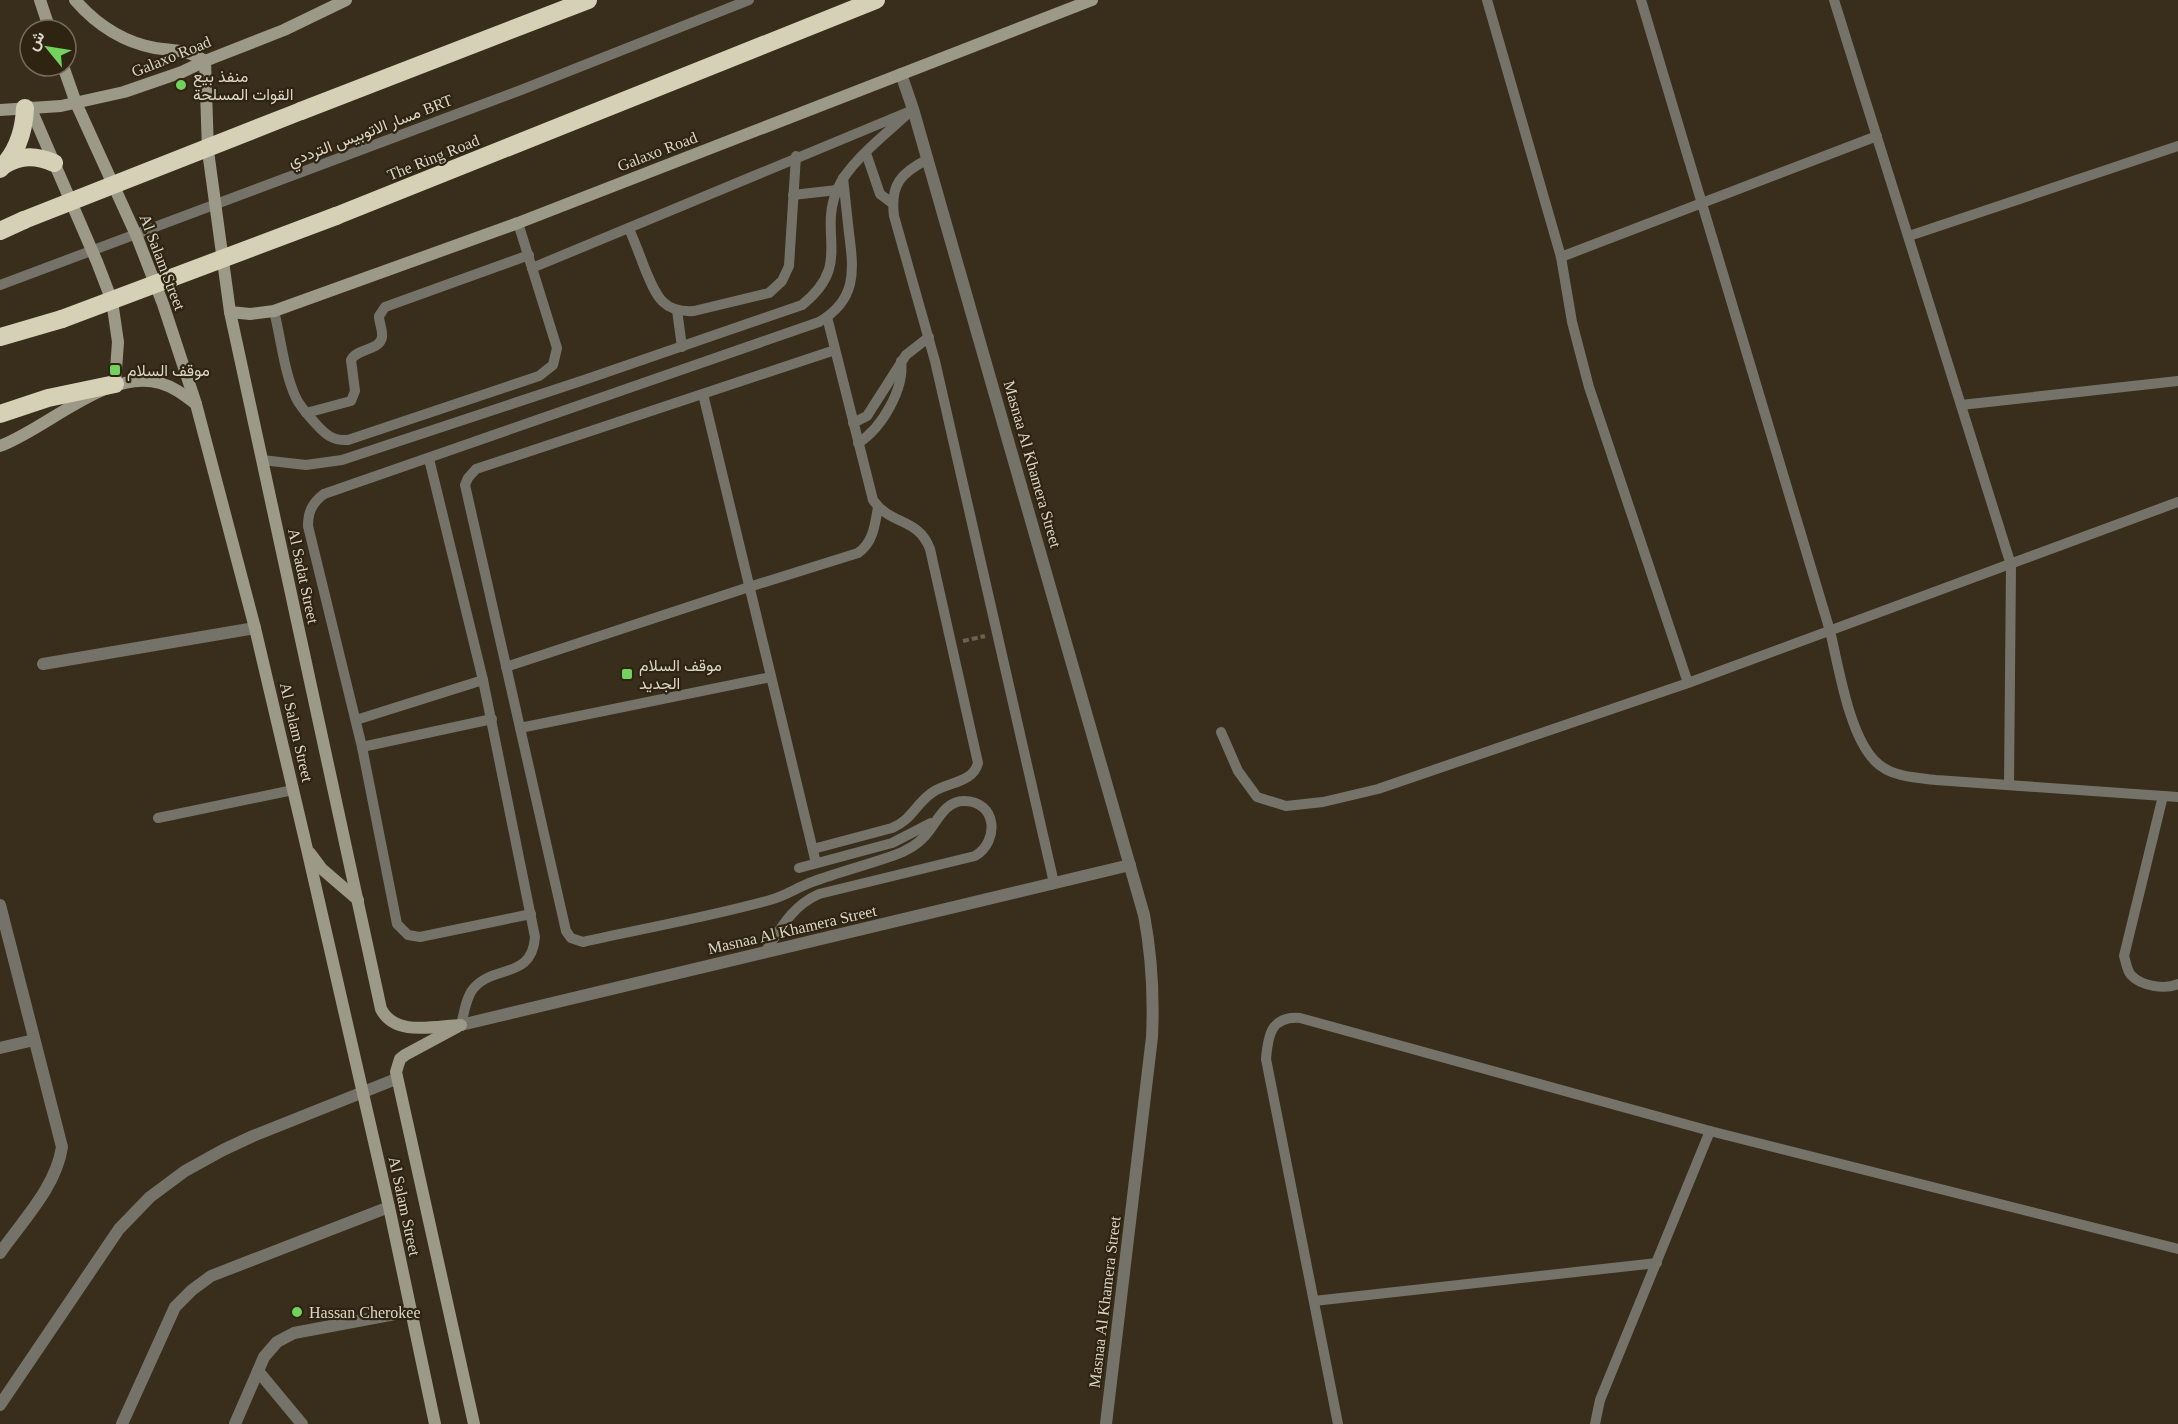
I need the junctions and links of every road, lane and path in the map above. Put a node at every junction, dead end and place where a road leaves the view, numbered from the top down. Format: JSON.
{"nodes":[{"id":1,"x":40,"y":0,"type":"edge"},
{"id":2,"x":75,"y":0,"type":"edge"},
{"id":3,"x":345,"y":0,"type":"edge"},
{"id":4,"x":588,"y":0,"type":"edge"},
{"id":5,"x":748,"y":0,"type":"edge"},
{"id":6,"x":876,"y":0,"type":"edge"},
{"id":7,"x":1092,"y":0,"type":"edge"},
{"id":8,"x":1487,"y":0,"type":"edge"},
{"id":9,"x":1641,"y":0,"type":"edge"},
{"id":10,"x":1834,"y":0,"type":"edge"},
{"id":11,"x":46,"y":18,"type":"edge"},
{"id":12,"x":205,"y":61,"type":"junction"},
{"id":13,"x":901,"y":74,"type":"junction"},
{"id":14,"x":67,"y":78,"type":"edge"},
{"id":15,"x":76,"y":103,"type":"junction"},
{"id":16,"x":27,"y":108,"type":"junction"},
{"id":17,"x":914,"y":109,"type":"junction"},
{"id":18,"x":0,"y":111,"type":"edge"},
{"id":19,"x":1877,"y":136,"type":"junction"},
{"id":20,"x":2178,"y":146,"type":"edge"},
{"id":21,"x":866,"y":153,"type":"junction"},
{"id":22,"x":796,"y":156,"type":"junction"},
{"id":23,"x":928,"y":159,"type":"junction"},
{"id":24,"x":54,"y":163,"type":"junction"},
{"id":25,"x":2,"y":167,"type":"edge"},
{"id":26,"x":843,"y":178,"type":"junction"},
{"id":27,"x":837,"y":190,"type":"junction"},
{"id":28,"x":794,"y":195,"type":"junction"},
{"id":29,"x":892,"y":203,"type":"junction"},
{"id":30,"x":1702,"y":204,"type":"junction"},
{"id":31,"x":518,"y":223,"type":"junction"},
{"id":32,"x":630,"y":229,"type":"junction"},
{"id":33,"x":0,"y":231,"type":"edge"},
{"id":34,"x":1909,"y":236,"type":"junction"},
{"id":35,"x":529,"y":255,"type":"junction"},
{"id":36,"x":1562,"y":257,"type":"junction"},
{"id":37,"x":532,"y":268,"type":"junction"},
{"id":38,"x":0,"y":285,"type":"edge"},
{"id":39,"x":677,"y":310,"type":"junction"},
{"id":40,"x":274,"y":311,"type":"junction"},
{"id":41,"x":230,"y":312,"type":"junction"},
{"id":42,"x":827,"y":317,"type":"junction"},
{"id":43,"x":0,"y":337,"type":"edge"},
{"id":44,"x":929,"y":337,"type":"junction"},
{"id":45,"x":682,"y":347,"type":"junction"},
{"id":46,"x":835,"y":350,"type":"junction"},
{"id":47,"x":901,"y":361,"type":"junction"},
{"id":48,"x":2178,"y":381,"type":"edge"},
{"id":49,"x":115,"y":384,"type":"junction"},
{"id":50,"x":703,"y":394,"type":"junction"},
{"id":51,"x":196,"y":404,"type":"junction"},
{"id":52,"x":1961,"y":405,"type":"junction"},
{"id":53,"x":306,"y":413,"type":"junction"},
{"id":54,"x":0,"y":414,"type":"edge"},
{"id":55,"x":853,"y":423,"type":"junction"},
{"id":56,"x":858,"y":443,"type":"junction"},
{"id":57,"x":0,"y":446,"type":"edge"},
{"id":58,"x":429,"y":459,"type":"junction"},
{"id":59,"x":262,"y":460,"type":"junction"},
{"id":60,"x":2178,"y":502,"type":"edge"},
{"id":61,"x":878,"y":507,"type":"junction"},
{"id":62,"x":2011,"y":565,"type":"junction"},
{"id":63,"x":749,"y":586,"type":"junction"},
{"id":64,"x":255,"y":628,"type":"junction"},
{"id":65,"x":1830,"y":631,"type":"junction"},
{"id":66,"x":998,"y":634,"type":"junction"},
{"id":67,"x":952,"y":643,"type":"junction"},
{"id":68,"x":43,"y":664,"type":"dead end"},
{"id":69,"x":506,"y":667,"type":"junction"},
{"id":70,"x":771,"y":677,"type":"junction"},
{"id":71,"x":483,"y":680,"type":"junction"},
{"id":72,"x":1688,"y":683,"type":"junction"},
{"id":73,"x":492,"y":719,"type":"junction"},
{"id":74,"x":356,"y":720,"type":"junction"},
{"id":75,"x":520,"y":728,"type":"junction"},
{"id":76,"x":1221,"y":732,"type":"dead end"},
{"id":77,"x":362,"y":747,"type":"junction"},
{"id":78,"x":2009,"y":785,"type":"junction"},
{"id":79,"x":293,"y":790,"type":"junction"},
{"id":80,"x":2163,"y":796,"type":"junction"},
{"id":81,"x":2178,"y":797,"type":"edge"},
{"id":82,"x":158,"y":818,"type":"dead end"},
{"id":83,"x":937,"y":819,"type":"junction"},
{"id":84,"x":307,"y":849,"type":"junction"},
{"id":85,"x":813,"y":849,"type":"junction"},
{"id":86,"x":871,"y":849,"type":"junction"},
{"id":87,"x":874,"y":862,"type":"junction"},
{"id":88,"x":816,"y":864,"type":"junction"},
{"id":89,"x":1130,"y":864,"type":"junction"},
{"id":90,"x":799,"y":868,"type":"dead end"},
{"id":91,"x":1054,"y":883,"type":"junction"},
{"id":92,"x":358,"y":900,"type":"junction"},
{"id":93,"x":0,"y":905,"type":"edge"},
{"id":94,"x":531,"y":914,"type":"junction"},
{"id":95,"x":765,"y":952,"type":"junction"},
{"id":96,"x":2178,"y":984,"type":"edge"},
{"id":97,"x":461,"y":1025,"type":"junction"},
{"id":98,"x":34,"y":1040,"type":"junction"},
{"id":99,"x":0,"y":1048,"type":"edge"},
{"id":100,"x":396,"y":1079,"type":"junction"},
{"id":101,"x":363,"y":1092,"type":"junction"},
{"id":102,"x":1710,"y":1131,"type":"junction"},
{"id":103,"x":389,"y":1207,"type":"junction"},
{"id":104,"x":2178,"y":1249,"type":"edge"},
{"id":105,"x":0,"y":1253,"type":"edge"},
{"id":106,"x":1656,"y":1263,"type":"junction"},
{"id":107,"x":1314,"y":1301,"type":"junction"},
{"id":108,"x":411,"y":1311,"type":"junction"},
{"id":109,"x":258,"y":1371,"type":"junction"},
{"id":110,"x":0,"y":1405,"type":"edge"},
{"id":111,"x":122,"y":1424,"type":"edge"},
{"id":112,"x":235,"y":1424,"type":"edge"},
{"id":113,"x":302,"y":1424,"type":"edge"},
{"id":114,"x":435,"y":1424,"type":"edge"},
{"id":115,"x":474,"y":1424,"type":"edge"},
{"id":116,"x":1106,"y":1424,"type":"edge"},
{"id":117,"x":1338,"y":1424,"type":"edge"},
{"id":118,"x":1595,"y":1424,"type":"edge"}],
"edges":[{"from":1,"to":11,"type":"street"},
{"from":2,"to":12,"type":"street"},
{"from":3,"to":12,"type":"street","name":"Galaxo Road"},
{"from":4,"to":33,"type":"highway","bridge":true},
{"from":5,"to":38,"type":"lane","name":"مسار الاتوبيس الترددي BRT"},
{"from":6,"to":43,"type":"highway","name":"The Ring Road","bridge":true},
{"from":7,"to":13,"type":"street","name":"Galaxo Road"},
{"from":8,"to":36,"type":"lane"},
{"from":9,"to":30,"type":"lane"},
{"from":10,"to":19,"type":"lane"},
{"from":12,"to":15,"type":"street","name":"Galaxo Road"},
{"from":12,"to":41,"type":"street","name":"Al Sadat Street"},
{"from":13,"to":17,"type":"street","name":"Masnaa Al Khamera Street"},
{"from":13,"to":31,"type":"street","name":"Galaxo Road"},
{"from":14,"to":15,"type":"street","name":"Al Salam Street"},
{"from":15,"to":16,"type":"street","name":"Galaxo Road"},
{"from":15,"to":51,"type":"street","name":"Al Salam Street"},
{"from":16,"to":18,"type":"street","name":"Galaxo Road"},
{"from":16,"to":24,"type":"street"},
{"from":16,"to":25,"type":"highway"},
{"from":17,"to":21,"type":"lane"},
{"from":17,"to":22,"type":"lane"},
{"from":17,"to":23,"type":"street","name":"Masnaa Al Khamera Street"},
{"from":19,"to":30,"type":"lane"},
{"from":19,"to":34,"type":"lane"},
{"from":20,"to":34,"type":"lane"},
{"from":21,"to":26,"type":"lane"},
{"from":21,"to":29,"type":"lane"},
{"from":22,"to":28,"type":"lane"},
{"from":22,"to":32,"type":"lane"},
{"from":23,"to":29,"type":"lane"},
{"from":23,"to":89,"type":"street","name":"Masnaa Al Khamera Street"},
{"from":24,"to":25,"type":"highway"},
{"from":24,"to":49,"type":"street"},
{"from":26,"to":27,"type":"lane"},
{"from":26,"to":42,"type":"lane"},
{"from":27,"to":28,"type":"lane"},
{"from":27,"to":45,"type":"lane"},
{"from":28,"to":39,"type":"lane"},
{"from":29,"to":44,"type":"lane"},
{"from":30,"to":36,"type":"lane"},
{"from":30,"to":65,"type":"lane"},
{"from":31,"to":35,"type":"lane"},
{"from":31,"to":40,"type":"street","name":"Galaxo Road"},
{"from":32,"to":37,"type":"lane"},
{"from":32,"to":39,"type":"lane"},
{"from":34,"to":52,"type":"lane"},
{"from":35,"to":37,"type":"lane"},
{"from":35,"to":53,"type":"lane"},
{"from":36,"to":72,"type":"lane"},
{"from":37,"to":53,"type":"lane"},
{"from":39,"to":45,"type":"lane"},
{"from":40,"to":41,"type":"street","name":"Galaxo Road"},
{"from":40,"to":53,"type":"lane"},
{"from":41,"to":59,"type":"street","name":"Al Sadat Street"},
{"from":42,"to":46,"type":"lane"},
{"from":42,"to":58,"type":"lane"},
{"from":44,"to":47,"type":"lane"},
{"from":44,"to":66,"type":"lane"},
{"from":45,"to":59,"type":"lane"},
{"from":46,"to":50,"type":"lane"},
{"from":46,"to":55,"type":"lane"},
{"from":47,"to":55,"type":"lane"},
{"from":47,"to":56,"type":"lane"},
{"from":48,"to":52,"type":"lane"},
{"from":49,"to":51,"type":"street"},
{"from":49,"to":54,"type":"highway"},
{"from":49,"to":57,"type":"street"},
{"from":50,"to":63,"type":"lane"},
{"from":50,"to":69,"type":"lane"},
{"from":51,"to":64,"type":"street","name":"Al Salam Street"},
{"from":52,"to":62,"type":"lane"},
{"from":55,"to":56,"type":"lane"},
{"from":56,"to":61,"type":"lane"},
{"from":58,"to":71,"type":"lane"},
{"from":58,"to":74,"type":"lane"},
{"from":59,"to":92,"type":"street","name":"Al Sadat Street"},
{"from":60,"to":62,"type":"lane"},
{"from":61,"to":63,"type":"lane"},
{"from":61,"to":67,"type":"lane"},
{"from":62,"to":65,"type":"lane"},
{"from":62,"to":78,"type":"lane"},
{"from":63,"to":69,"type":"lane"},
{"from":63,"to":70,"type":"lane"},
{"from":64,"to":68,"type":"street"},
{"from":64,"to":79,"type":"street","name":"Al Salam Street"},
{"from":65,"to":72,"type":"lane"},
{"from":65,"to":78,"type":"lane"},
{"from":66,"to":67,"type":"path"},
{"from":66,"to":91,"type":"lane"},
{"from":67,"to":85,"type":"lane"},
{"from":69,"to":75,"type":"lane"},
{"from":70,"to":75,"type":"lane"},
{"from":70,"to":85,"type":"lane"},
{"from":71,"to":73,"type":"lane"},
{"from":71,"to":74,"type":"lane"},
{"from":72,"to":76,"type":"lane"},
{"from":73,"to":77,"type":"lane"},
{"from":73,"to":94,"type":"lane"},
{"from":74,"to":77,"type":"lane"},
{"from":75,"to":87,"type":"lane"},
{"from":77,"to":94,"type":"lane"},
{"from":78,"to":80,"type":"lane"},
{"from":79,"to":82,"type":"lane"},
{"from":79,"to":84,"type":"street","name":"Al Salam Street"},
{"from":80,"to":81,"type":"lane"},
{"from":80,"to":96,"type":"lane"},
{"from":83,"to":86,"type":"lane"},
{"from":83,"to":87,"type":"lane"},
{"from":83,"to":95,"type":"lane"},
{"from":84,"to":92,"type":"street"},
{"from":84,"to":101,"type":"street","name":"Al Salam Street"},
{"from":85,"to":88,"type":"lane"},
{"from":86,"to":87,"type":"lane"},
{"from":86,"to":88,"type":"lane"},
{"from":88,"to":90,"type":"lane"},
{"from":89,"to":91,"type":"street","name":"Masnaa Al Khamera Street"},
{"from":89,"to":116,"type":"street","name":"Masnaa Al Khamera Street"},
{"from":91,"to":95,"type":"street","name":"Masnaa Al Khamera Street"},
{"from":92,"to":97,"type":"street","name":"Al Sadat Street"},
{"from":93,"to":98,"type":"street"},
{"from":94,"to":97,"type":"lane"},
{"from":95,"to":97,"type":"street","name":"Masnaa Al Khamera Street"},
{"from":97,"to":100,"type":"street"},
{"from":98,"to":99,"type":"street"},
{"from":98,"to":105,"type":"street"},
{"from":100,"to":101,"type":"street"},
{"from":100,"to":115,"type":"street","name":"Al Salam Street"},
{"from":101,"to":103,"type":"street","name":"Al Salam Street"},
{"from":101,"to":110,"type":"street"},
{"from":102,"to":104,"type":"lane"},
{"from":102,"to":106,"type":"lane"},
{"from":102,"to":107,"type":"lane"},
{"from":103,"to":108,"type":"street","name":"Al Salam Street"},
{"from":103,"to":111,"type":"street"},
{"from":106,"to":107,"type":"lane"},
{"from":106,"to":118,"type":"lane"},
{"from":107,"to":117,"type":"lane"},
{"from":108,"to":109,"type":"street"},
{"from":108,"to":114,"type":"street","name":"Al Salam Street"},
{"from":109,"to":112,"type":"street"},
{"from":109,"to":113,"type":"street"}]}
